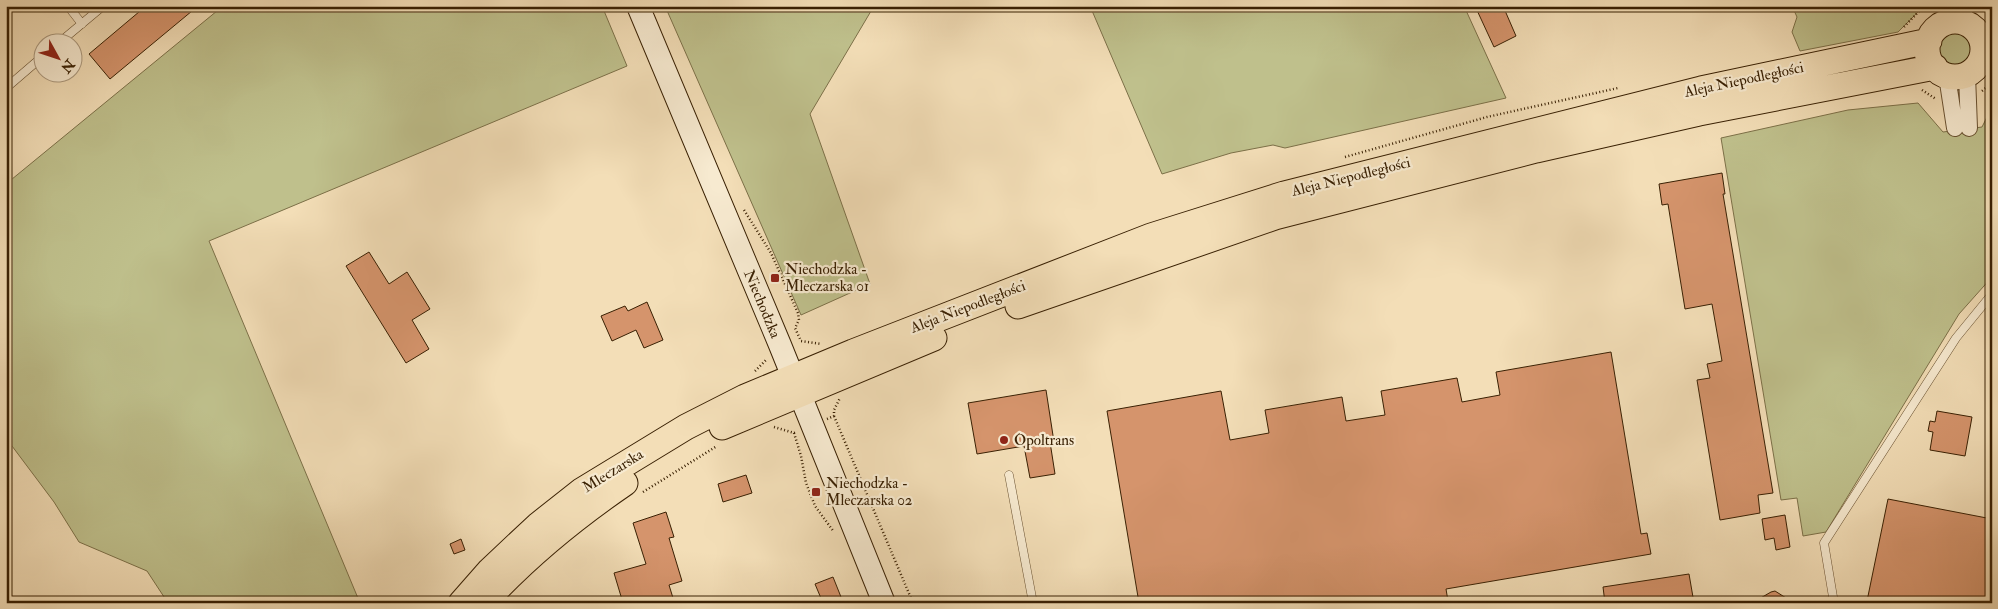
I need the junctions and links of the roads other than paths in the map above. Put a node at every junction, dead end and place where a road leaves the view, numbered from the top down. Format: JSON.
{"nodes":[{"id":1,"x":68,"y":6,"type":"edge"},
{"id":2,"x":103,"y":6,"type":"edge"},
{"id":3,"x":638,"y":6,"type":"edge"},
{"id":4,"x":1966,"y":20,"type":"edge"},
{"id":5,"x":82,"y":24,"type":"junction"},
{"id":6,"x":72,"y":32,"type":"edge"},
{"id":7,"x":1929,"y":41,"type":"junction"},
{"id":8,"x":32,"y":66,"type":"edge"},
{"id":9,"x":1964,"y":66,"type":"edge"},
{"id":10,"x":6,"y":88,"type":"edge"},
{"id":11,"x":1962,"y":128,"type":"dead end"},
{"id":12,"x":1992,"y":294,"type":"edge"},
{"id":13,"x":796,"y":386,"type":"junction"},
{"id":14,"x":1009,"y":475,"type":"dead end"},
{"id":15,"x":461,"y":603,"type":"edge"},
{"id":16,"x":484,"y":603,"type":"edge"},
{"id":17,"x":884,"y":603,"type":"edge"},
{"id":18,"x":1033,"y":603,"type":"edge"},
{"id":19,"x":1834,"y":603,"type":"edge"}],
"edges":[{"from":1,"to":5,"type":"lane"},
{"from":2,"to":5,"type":"lane"},
{"from":3,"to":13,"type":"street","name":"Niechodzka"},
{"from":4,"to":7,"type":"main road"},
{"from":4,"to":9,"type":"main road"},
{"from":5,"to":6,"type":"lane"},
{"from":7,"to":9,"type":"main road"},
{"from":7,"to":13,"type":"main road","name":"Aleja Niepodległości"},
{"from":8,"to":10,"type":"lane"},
{"from":9,"to":11,"type":"street"},
{"from":9,"to":13,"type":"main road","name":"Aleja Niepodległości"},
{"from":12,"to":19,"type":"lane"},
{"from":13,"to":15,"type":"main road","name":"Mleczarska"},
{"from":13,"to":16,"type":"main road","name":"Mleczarska"},
{"from":13,"to":17,"type":"street","name":"Niechodzka"},
{"from":14,"to":18,"type":"lane"}]}
